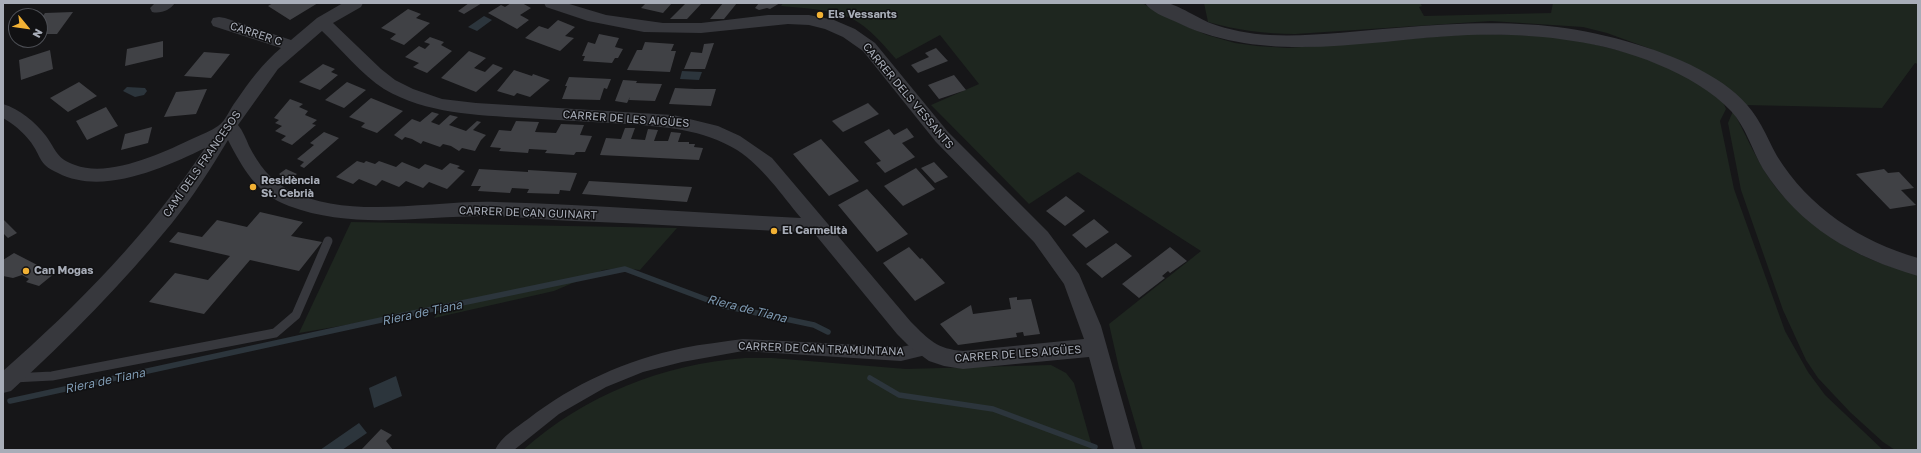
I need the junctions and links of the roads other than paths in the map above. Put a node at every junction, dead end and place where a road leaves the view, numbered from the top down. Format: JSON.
{"nodes":[{"id":1,"x":355,"y":3,"type":"edge"},
{"id":2,"x":552,"y":3,"type":"edge"},
{"id":3,"x":1154,"y":3,"type":"edge"},
{"id":4,"x":219,"y":22,"type":"dead end"},
{"id":5,"x":323,"y":22,"type":"junction"},
{"id":6,"x":292,"y":46,"type":"junction"},
{"id":7,"x":241,"y":106,"type":"junction"},
{"id":8,"x":3,"y":110,"type":"edge"},
{"id":9,"x":228,"y":128,"type":"junction"},
{"id":10,"x":179,"y":152,"type":"junction"},
{"id":11,"x":818,"y":226,"type":"junction"},
{"id":12,"x":328,"y":241,"type":"dead end"},
{"id":13,"x":1918,"y":267,"type":"edge"},
{"id":14,"x":1097,"y":347,"type":"junction"},
{"id":15,"x":925,"y":349,"type":"junction"},
{"id":16,"x":6,"y":381,"type":"edge"},
{"id":17,"x":503,"y":450,"type":"edge"},
{"id":18,"x":1125,"y":450,"type":"edge"}],
"edges":[{"from":1,"to":5,"type":"street","name":"CAMÍ DELS FRANCESOS"},
{"from":2,"to":14,"type":"street","name":"CARRER DELS VESSANTS"},
{"from":3,"to":13,"type":"street"},
{"from":4,"to":6,"type":"street","name":"CARRER C"},
{"from":5,"to":6,"type":"street","name":"CAMÍ DELS FRANCESOS"},
{"from":5,"to":11,"type":"street","name":"CARRER DE LES AIGÜES"},
{"from":6,"to":7,"type":"street","name":"CAMÍ DELS FRANCESOS"},
{"from":7,"to":9,"type":"street","name":"CAMÍ DELS FRANCESOS"},
{"from":7,"to":10,"type":"street"},
{"from":8,"to":10,"type":"street"},
{"from":9,"to":10,"type":"street"},
{"from":9,"to":11,"type":"street","name":"CARRER DE CAN GUINART"},
{"from":9,"to":16,"type":"street","name":"CAMÍ DELS FRANCESOS"},
{"from":11,"to":15,"type":"street","name":"CARRER DE LES AIGÜES"},
{"from":12,"to":16,"type":"lane"},
{"from":14,"to":15,"type":"street","name":"CARRER DE LES AIGÜES"},
{"from":14,"to":18,"type":"street","name":"CARRER DELS VESSANTS"},
{"from":15,"to":17,"type":"street","name":"CARRER DE CAN TRAMUNTANA"}]}
